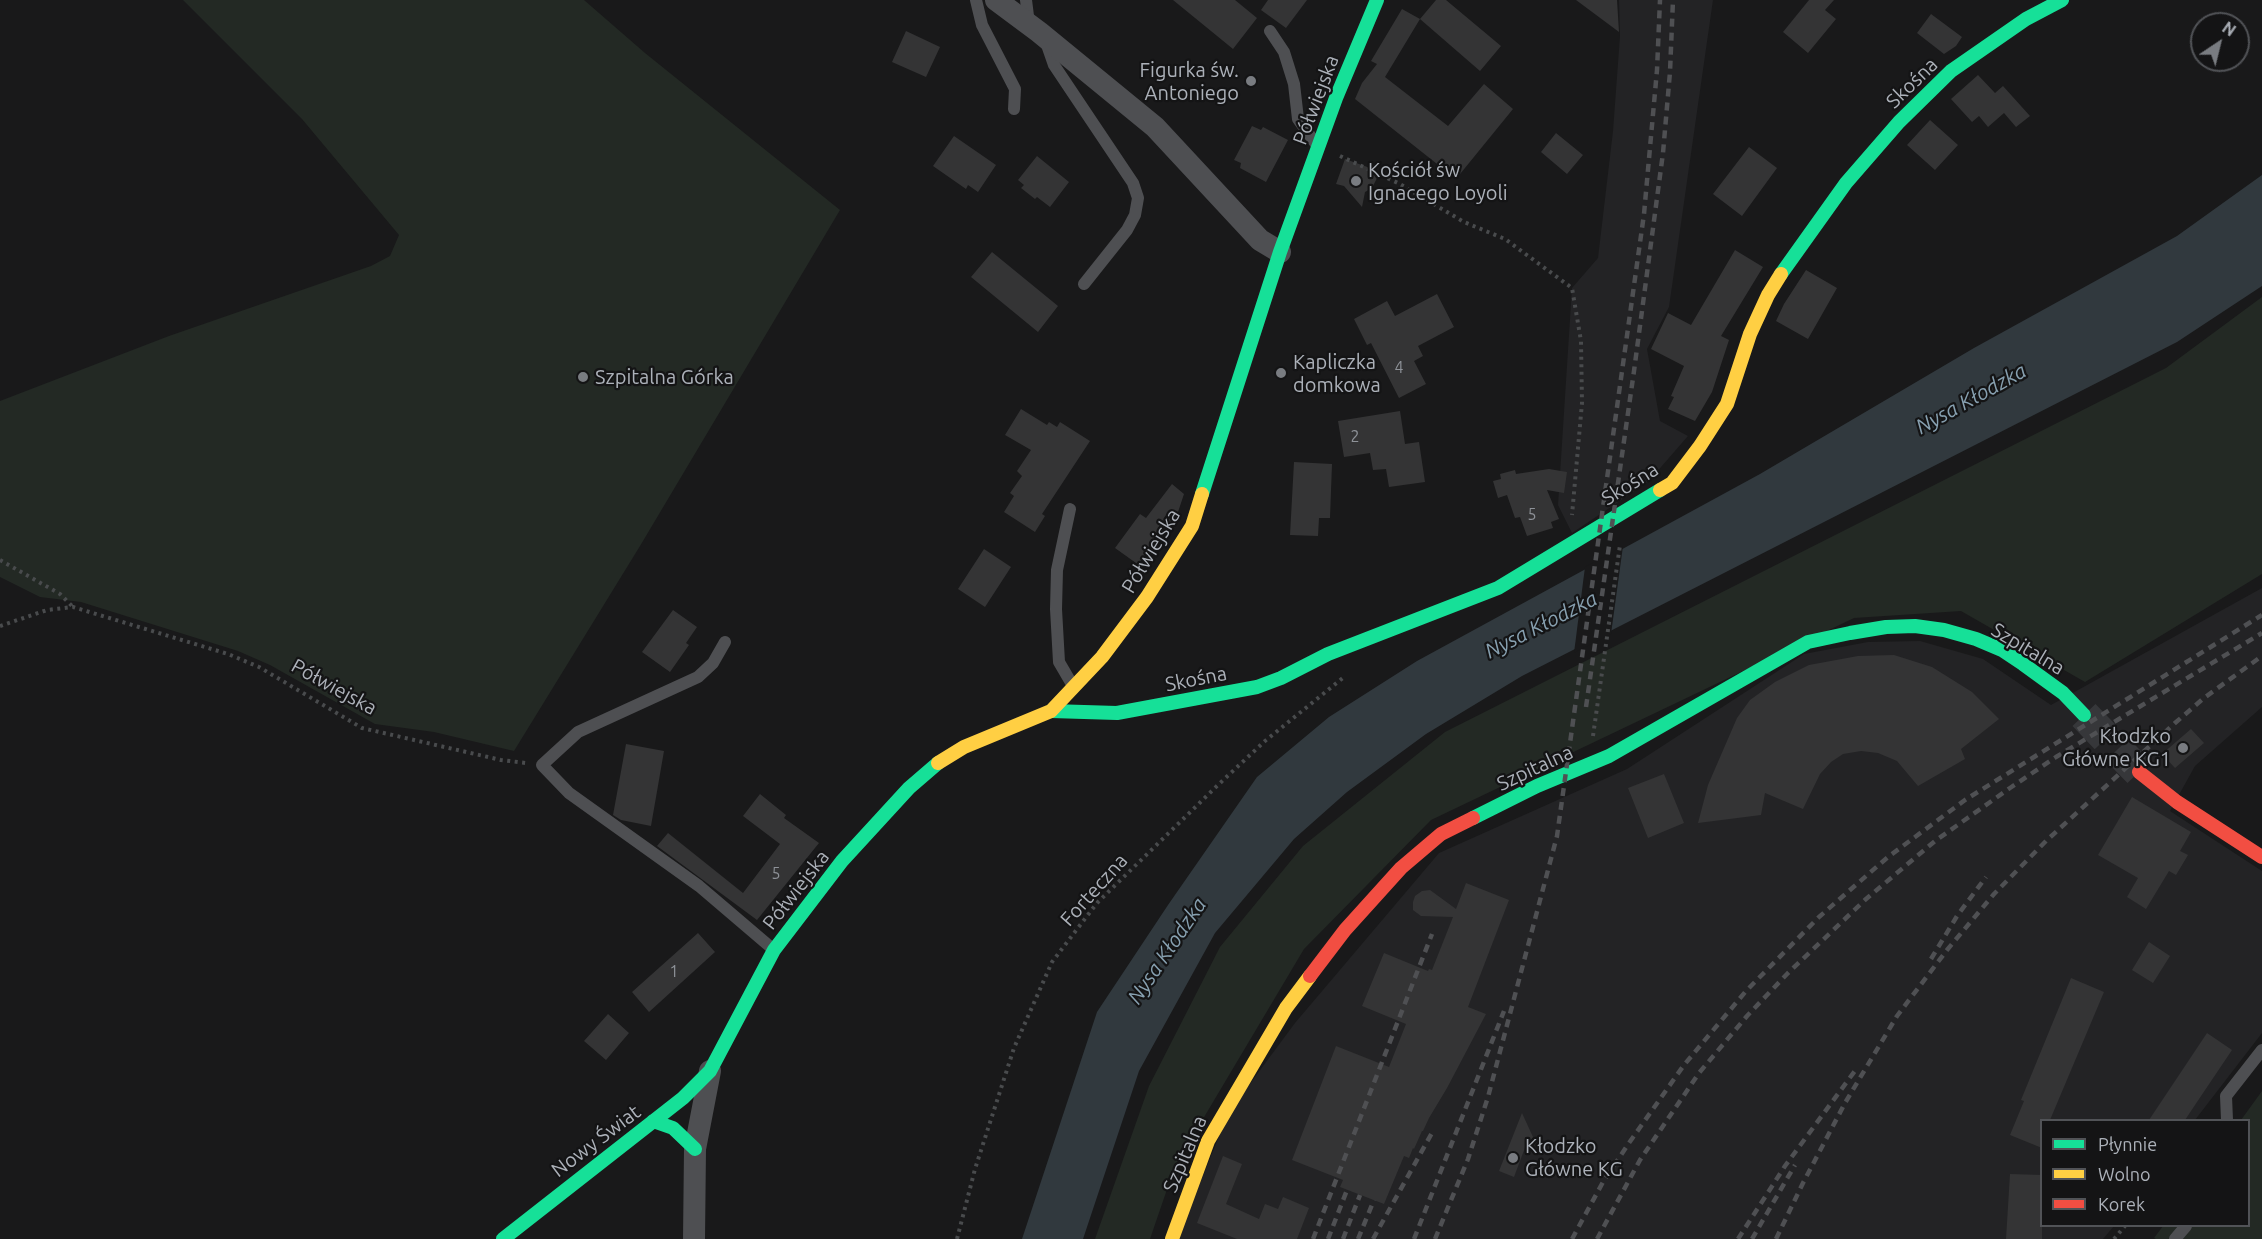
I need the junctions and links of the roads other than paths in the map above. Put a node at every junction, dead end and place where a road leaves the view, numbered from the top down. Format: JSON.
{"nodes":[{"id":1,"x":976,"y":0,"type":"edge"},
{"id":2,"x":996,"y":0,"type":"edge"},
{"id":3,"x":1026,"y":0,"type":"edge"},
{"id":4,"x":1377,"y":0,"type":"edge"},
{"id":5,"x":2062,"y":0,"type":"edge"},
{"id":6,"x":1036,"y":30,"type":"junction"},
{"id":7,"x":1270,"y":31,"type":"dead end"},
{"id":8,"x":1014,"y":110,"type":"dead end"},
{"id":9,"x":1318,"y":146,"type":"junction"},
{"id":10,"x":1280,"y":252,"type":"junction"},
{"id":11,"x":1084,"y":284,"type":"dead end"},
{"id":12,"x":1070,"y":509,"type":"dead end"},
{"id":13,"x":725,"y":642,"type":"dead end"},
{"id":14,"x":1074,"y":687,"type":"junction"},
{"id":15,"x":1051,"y":711,"type":"junction"},
{"id":16,"x":2084,"y":714,"type":"tunnel mouth"},
{"id":17,"x":2139,"y":772,"type":"tunnel mouth"},
{"id":18,"x":2262,"y":857,"type":"edge"},
{"id":19,"x":774,"y":950,"type":"junction"},
{"id":20,"x":2262,"y":1050,"type":"edge"},
{"id":21,"x":710,"y":1071,"type":"junction"},
{"id":22,"x":2227,"y":1119,"type":"edge"},
{"id":23,"x":654,"y":1122,"type":"junction"},
{"id":24,"x":694,"y":1149,"type":"junction"},
{"id":25,"x":2185,"y":1227,"type":"edge"},
{"id":26,"x":502,"y":1239,"type":"edge"},
{"id":27,"x":694,"y":1239,"type":"edge"},
{"id":28,"x":1172,"y":1239,"type":"edge"},
{"id":29,"x":2175,"y":1239,"type":"edge"}],
"edges":[{"from":1,"to":8,"type":"lane"},
{"from":2,"to":6,"type":"street"},
{"from":3,"to":6,"type":"lane"},
{"from":4,"to":9,"type":"street","name":"Półwiejska"},
{"from":5,"to":15,"type":"street","name":"Skośna"},
{"from":6,"to":10,"type":"street"},
{"from":6,"to":11,"type":"lane"},
{"from":7,"to":9,"type":"lane"},
{"from":9,"to":10,"type":"street","name":"Półwiejska"},
{"from":10,"to":14,"type":"street","name":"Półwiejska"},
{"from":12,"to":14,"type":"lane"},
{"from":13,"to":19,"type":"lane","name":"Półwiejska"},
{"from":14,"to":15,"type":"street","name":"Półwiejska"},
{"from":15,"to":19,"type":"street","name":"Półwiejska"},
{"from":16,"to":28,"type":"street","name":"Szpitalna"},
{"from":17,"to":18,"type":"street"},
{"from":19,"to":21,"type":"street","name":"Półwiejska"},
{"from":20,"to":22,"type":"lane"},
{"from":21,"to":23,"type":"street","name":"Nowy Świat"},
{"from":21,"to":24,"type":"street"},
{"from":23,"to":24,"type":"street"},
{"from":23,"to":26,"type":"street","name":"Nowy Świat"},
{"from":24,"to":27,"type":"street"},
{"from":25,"to":29,"type":"lane"}]}
